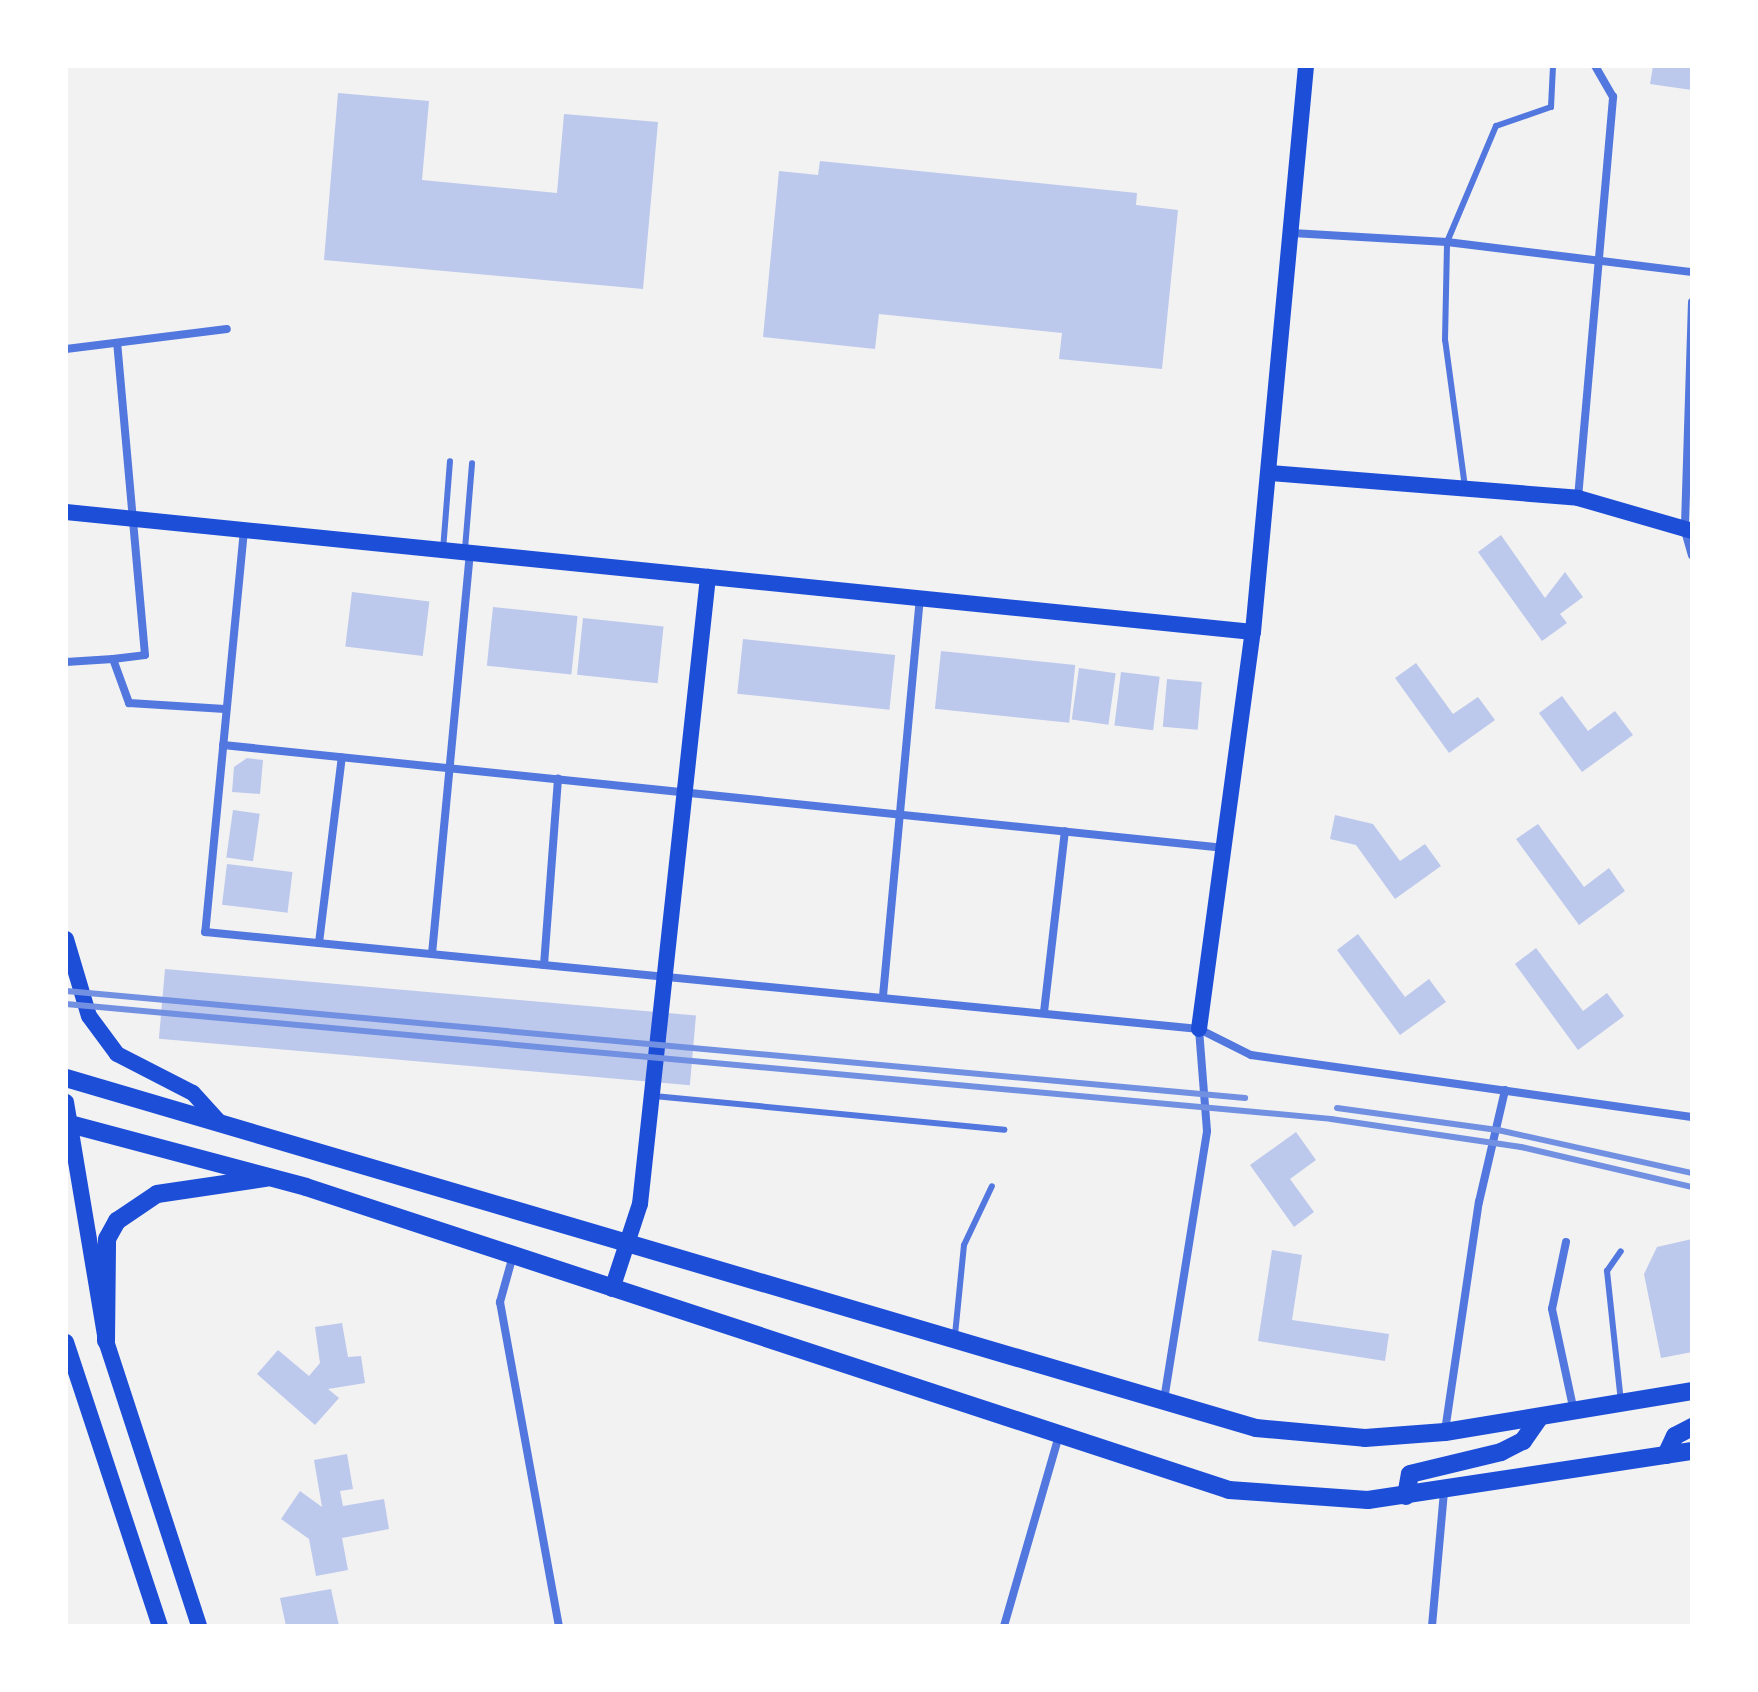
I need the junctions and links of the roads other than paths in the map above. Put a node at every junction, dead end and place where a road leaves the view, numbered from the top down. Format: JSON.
{"nodes":[{"id":1,"x":1306,"y":66,"type":"edge"},
{"id":2,"x":1553,"y":66,"type":"edge"},
{"id":3,"x":1595,"y":66,"type":"edge"},
{"id":4,"x":1292,"y":233,"type":"junction"},
{"id":5,"x":1447,"y":242,"type":"junction"},
{"id":6,"x":1597,"y":264,"type":"junction"},
{"id":7,"x":1692,"y":272,"type":"edge"},
{"id":8,"x":1692,"y":302,"type":"edge"},
{"id":9,"x":227,"y":329,"type":"dead end"},
{"id":10,"x":117,"y":343,"type":"junction"},
{"id":11,"x":66,"y":349,"type":"edge"},
{"id":12,"x":450,"y":461,"type":"dead end"},
{"id":13,"x":472,"y":463,"type":"dead end"},
{"id":14,"x":1270,"y":473,"type":"junction"},
{"id":15,"x":1465,"y":489,"type":"junction"},
{"id":16,"x":1578,"y":498,"type":"junction"},
{"id":17,"x":66,"y":512,"type":"edge"},
{"id":18,"x":135,"y":519,"type":"junction"},
{"id":19,"x":244,"y":530,"type":"junction"},
{"id":20,"x":1688,"y":531,"type":"edge"},
{"id":21,"x":443,"y":550,"type":"junction"},
{"id":22,"x":467,"y":553,"type":"junction"},
{"id":23,"x":1692,"y":555,"type":"edge"},
{"id":24,"x":708,"y":577,"type":"junction"},
{"id":25,"x":920,"y":598,"type":"junction"},
{"id":26,"x":1253,"y":632,"type":"junction"},
{"id":27,"x":113,"y":659,"type":"junction"},
{"id":28,"x":66,"y":662,"type":"edge"},
{"id":29,"x":225,"y":709,"type":"junction"},
{"id":30,"x":223,"y":745,"type":"junction"},
{"id":31,"x":342,"y":757,"type":"junction"},
{"id":32,"x":449,"y":768,"type":"junction"},
{"id":33,"x":558,"y":779,"type":"junction"},
{"id":34,"x":687,"y":792,"type":"junction"},
{"id":35,"x":903,"y":814,"type":"junction"},
{"id":36,"x":1065,"y":831,"type":"junction"},
{"id":37,"x":1226,"y":849,"type":"junction"},
{"id":38,"x":66,"y":939,"type":"edge"},
{"id":39,"x":319,"y":943,"type":"junction"},
{"id":40,"x":432,"y":954,"type":"junction"},
{"id":41,"x":544,"y":965,"type":"junction"},
{"id":42,"x":669,"y":976,"type":"junction"},
{"id":43,"x":883,"y":996,"type":"junction"},
{"id":44,"x":1044,"y":1012,"type":"junction"},
{"id":45,"x":1199,"y":1029,"type":"junction"},
{"id":46,"x":66,"y":1078,"type":"edge"},
{"id":47,"x":1505,"y":1090,"type":"junction"},
{"id":48,"x":654,"y":1096,"type":"junction"},
{"id":49,"x":66,"y":1102,"type":"edge"},
{"id":50,"x":1692,"y":1117,"type":"edge"},
{"id":51,"x":68,"y":1123,"type":"edge"},
{"id":52,"x":220,"y":1123,"type":"junction"},
{"id":53,"x":1004,"y":1130,"type":"dead end"},
{"id":54,"x":272,"y":1177,"type":"junction"},
{"id":55,"x":992,"y":1186,"type":"dead end"},
{"id":56,"x":1566,"y":1242,"type":"dead end"},
{"id":57,"x":629,"y":1243,"type":"junction"},
{"id":58,"x":1621,"y":1251,"type":"dead end"},
{"id":59,"x":512,"y":1259,"type":"junction"},
{"id":60,"x":612,"y":1289,"type":"junction"},
{"id":61,"x":106,"y":1341,"type":"junction"},
{"id":62,"x":66,"y":1342,"type":"edge"},
{"id":63,"x":954,"y":1343,"type":"junction"},
{"id":64,"x":1692,"y":1391,"type":"edge"},
{"id":65,"x":1621,"y":1403,"type":"junction"},
{"id":66,"x":1162,"y":1405,"type":"junction"},
{"id":67,"x":1574,"y":1413,"type":"junction"},
{"id":68,"x":1539,"y":1418,"type":"junction"},
{"id":69,"x":1692,"y":1427,"type":"edge"},
{"id":70,"x":1445,"y":1432,"type":"junction"},
{"id":71,"x":1058,"y":1439,"type":"junction"},
{"id":72,"x":1692,"y":1451,"type":"edge"},
{"id":73,"x":1666,"y":1455,"type":"junction"},
{"id":74,"x":1444,"y":1492,"type":"junction"},
{"id":75,"x":1406,"y":1496,"type":"junction"},
{"id":76,"x":160,"y":1626,"type":"edge"},
{"id":77,"x":199,"y":1626,"type":"edge"},
{"id":78,"x":559,"y":1626,"type":"edge"},
{"id":79,"x":1004,"y":1626,"type":"edge"},
{"id":80,"x":1432,"y":1626,"type":"edge"}],
"edges":[{"from":1,"to":4,"type":"main road"},
{"from":2,"to":5,"type":"lane"},
{"from":3,"to":6,"type":"street"},
{"from":4,"to":5,"type":"street"},
{"from":4,"to":14,"type":"main road"},
{"from":5,"to":6,"type":"street"},
{"from":5,"to":15,"type":"lane"},
{"from":6,"to":7,"type":"street"},
{"from":6,"to":16,"type":"street"},
{"from":8,"to":20,"type":"street"},
{"from":9,"to":10,"type":"street"},
{"from":10,"to":11,"type":"street"},
{"from":10,"to":18,"type":"street"},
{"from":12,"to":21,"type":"lane"},
{"from":13,"to":22,"type":"lane"},
{"from":14,"to":15,"type":"main road"},
{"from":14,"to":26,"type":"main road"},
{"from":15,"to":16,"type":"main road"},
{"from":16,"to":20,"type":"main road"},
{"from":17,"to":18,"type":"main road"},
{"from":18,"to":19,"type":"main road"},
{"from":18,"to":27,"type":"street"},
{"from":19,"to":21,"type":"main road"},
{"from":19,"to":29,"type":"street"},
{"from":20,"to":23,"type":"street"},
{"from":21,"to":22,"type":"main road"},
{"from":22,"to":24,"type":"main road"},
{"from":22,"to":32,"type":"street"},
{"from":24,"to":25,"type":"main road"},
{"from":24,"to":34,"type":"main road"},
{"from":25,"to":26,"type":"main road"},
{"from":25,"to":35,"type":"street"},
{"from":26,"to":37,"type":"main road"},
{"from":27,"to":28,"type":"street"},
{"from":27,"to":29,"type":"street"},
{"from":29,"to":30,"type":"street"},
{"from":30,"to":31,"type":"street"},
{"from":30,"to":39,"type":"street"},
{"from":31,"to":32,"type":"street"},
{"from":31,"to":39,"type":"street"},
{"from":32,"to":33,"type":"street"},
{"from":32,"to":40,"type":"street"},
{"from":33,"to":34,"type":"street"},
{"from":33,"to":41,"type":"street"},
{"from":34,"to":35,"type":"street"},
{"from":34,"to":42,"type":"main road"},
{"from":35,"to":36,"type":"street"},
{"from":35,"to":43,"type":"street"},
{"from":36,"to":37,"type":"street"},
{"from":36,"to":44,"type":"street"},
{"from":37,"to":45,"type":"main road"},
{"from":38,"to":52,"type":"main road"},
{"from":39,"to":40,"type":"street"},
{"from":40,"to":41,"type":"street"},
{"from":41,"to":42,"type":"street"},
{"from":42,"to":43,"type":"street"},
{"from":42,"to":48,"type":"main road"},
{"from":43,"to":44,"type":"street"},
{"from":44,"to":45,"type":"street"},
{"from":45,"to":47,"type":"street"},
{"from":45,"to":66,"type":"street"},
{"from":46,"to":52,"type":"main road"},
{"from":47,"to":50,"type":"street"},
{"from":47,"to":70,"type":"street"},
{"from":48,"to":53,"type":"lane"},
{"from":48,"to":57,"type":"main road"},
{"from":49,"to":51,"type":"main road"},
{"from":51,"to":54,"type":"main road"},
{"from":51,"to":61,"type":"main road"},
{"from":52,"to":57,"type":"main road"},
{"from":54,"to":59,"type":"main road"},
{"from":54,"to":61,"type":"main road"},
{"from":55,"to":63,"type":"lane"},
{"from":56,"to":67,"type":"street"},
{"from":57,"to":60,"type":"main road"},
{"from":57,"to":63,"type":"main road"},
{"from":58,"to":65,"type":"lane"},
{"from":59,"to":60,"type":"main road"},
{"from":59,"to":78,"type":"street"},
{"from":60,"to":71,"type":"main road"},
{"from":61,"to":77,"type":"main road"},
{"from":62,"to":76,"type":"main road"},
{"from":63,"to":66,"type":"main road"},
{"from":64,"to":65,"type":"main road"},
{"from":65,"to":67,"type":"main road"},
{"from":66,"to":70,"type":"main road"},
{"from":67,"to":68,"type":"main road"},
{"from":68,"to":70,"type":"main road"},
{"from":68,"to":75,"type":"main road"},
{"from":69,"to":73,"type":"main road"},
{"from":71,"to":75,"type":"main road"},
{"from":71,"to":79,"type":"street"},
{"from":72,"to":73,"type":"main road"},
{"from":73,"to":74,"type":"main road"},
{"from":74,"to":75,"type":"main road"},
{"from":74,"to":80,"type":"street"}]}
